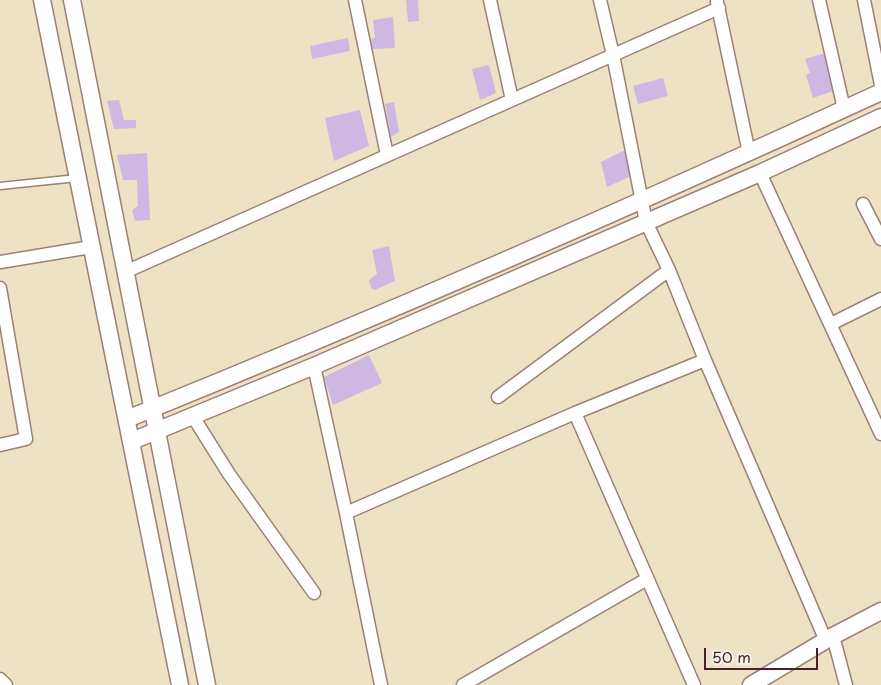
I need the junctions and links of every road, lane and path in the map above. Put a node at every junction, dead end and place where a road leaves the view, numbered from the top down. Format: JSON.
{"nodes":[{"id":1,"x":42,"y":0,"type":"edge"},
{"id":2,"x":72,"y":0,"type":"edge"},
{"id":3,"x":355,"y":0,"type":"edge"},
{"id":4,"x":490,"y":0,"type":"edge"},
{"id":5,"x":600,"y":0,"type":"edge"},
{"id":6,"x":819,"y":0,"type":"edge"},
{"id":7,"x":864,"y":0,"type":"edge"},
{"id":8,"x":718,"y":4,"type":"edge"},
{"id":9,"x":613,"y":55,"type":"junction"},
{"id":10,"x":881,"y":85,"type":"edge"},
{"id":11,"x":881,"y":92,"type":"edge"},
{"id":12,"x":512,"y":100,"type":"junction"},
{"id":13,"x":844,"y":109,"type":"junction"},
{"id":14,"x":881,"y":118,"type":"edge"},
{"id":15,"x":749,"y":152,"type":"junction"},
{"id":16,"x":387,"y":155,"type":"junction"},
{"id":17,"x":760,"y":173,"type":"junction"},
{"id":18,"x":78,"y":178,"type":"junction"},
{"id":19,"x":0,"y":186,"type":"edge"},
{"id":20,"x":643,"y":200,"type":"junction"},
{"id":21,"x":863,"y":204,"type":"dead end"},
{"id":22,"x":646,"y":222,"type":"junction"},
{"id":23,"x":881,"y":239,"type":"edge"},
{"id":24,"x":91,"y":247,"type":"junction"},
{"id":25,"x":0,"y":262,"type":"edge"},
{"id":26,"x":669,"y":270,"type":"junction"},
{"id":27,"x":125,"y":272,"type":"junction"},
{"id":28,"x":0,"y":288,"type":"edge"},
{"id":29,"x":881,"y":299,"type":"edge"},
{"id":30,"x":831,"y":324,"type":"junction"},
{"id":31,"x":705,"y":360,"type":"junction"},
{"id":32,"x":314,"y":366,"type":"junction"},
{"id":33,"x":498,"y":397,"type":"dead end"},
{"id":34,"x":152,"y":408,"type":"junction"},
{"id":35,"x":575,"y":413,"type":"junction"},
{"id":36,"x":192,"y":415,"type":"junction"},
{"id":37,"x":127,"y":419,"type":"junction"},
{"id":38,"x":157,"y":430,"type":"junction"},
{"id":39,"x":881,"y":434,"type":"edge"},
{"id":40,"x":132,"y":441,"type":"junction"},
{"id":41,"x":0,"y":445,"type":"edge"},
{"id":42,"x":346,"y":513,"type":"junction"},
{"id":43,"x":647,"y":579,"type":"junction"},
{"id":44,"x":314,"y":593,"type":"dead end"},
{"id":45,"x":881,"y":611,"type":"edge"},
{"id":46,"x":829,"y":638,"type":"junction"},
{"id":47,"x":0,"y":679,"type":"edge"},
{"id":48,"x":6,"y":685,"type":"edge"},
{"id":49,"x":180,"y":685,"type":"edge"},
{"id":50,"x":207,"y":685,"type":"edge"},
{"id":51,"x":381,"y":685,"type":"edge"},
{"id":52,"x":463,"y":685,"type":"edge"},
{"id":53,"x":694,"y":685,"type":"edge"},
{"id":54,"x":751,"y":685,"type":"edge"},
{"id":55,"x":846,"y":685,"type":"edge"}],
"edges":[{"from":1,"to":18,"type":"street"},
{"from":2,"to":27,"type":"street"},
{"from":3,"to":16,"type":"street"},
{"from":4,"to":12,"type":"street"},
{"from":5,"to":9,"type":"street"},
{"from":6,"to":13,"type":"street"},
{"from":7,"to":10,"type":"street"},
{"from":8,"to":9,"type":"street"},
{"from":8,"to":15,"type":"street"},
{"from":9,"to":12,"type":"street"},
{"from":9,"to":20,"type":"street"},
{"from":11,"to":13,"type":"street"},
{"from":12,"to":16,"type":"street"},
{"from":13,"to":15,"type":"street"},
{"from":14,"to":17,"type":"street"},
{"from":15,"to":20,"type":"street"},
{"from":16,"to":27,"type":"street"},
{"from":17,"to":22,"type":"street"},
{"from":17,"to":30,"type":"street"},
{"from":18,"to":19,"type":"lane"},
{"from":18,"to":24,"type":"street"},
{"from":20,"to":22,"type":"street"},
{"from":20,"to":34,"type":"street"},
{"from":21,"to":23,"type":"street"},
{"from":22,"to":26,"type":"street"},
{"from":22,"to":32,"type":"street"},
{"from":24,"to":25,"type":"street"},
{"from":24,"to":37,"type":"street"},
{"from":26,"to":31,"type":"street"},
{"from":26,"to":33,"type":"street"},
{"from":27,"to":34,"type":"street"},
{"from":28,"to":41,"type":"street"},
{"from":29,"to":30,"type":"street"},
{"from":30,"to":39,"type":"street"},
{"from":31,"to":35,"type":"street"},
{"from":31,"to":46,"type":"street"},
{"from":32,"to":36,"type":"street"},
{"from":32,"to":42,"type":"street"},
{"from":34,"to":37,"type":"street"},
{"from":34,"to":38,"type":"street"},
{"from":35,"to":42,"type":"street"},
{"from":35,"to":43,"type":"street"},
{"from":36,"to":38,"type":"street"},
{"from":36,"to":44,"type":"street"},
{"from":37,"to":40,"type":"street"},
{"from":38,"to":40,"type":"street"},
{"from":38,"to":50,"type":"street"},
{"from":40,"to":49,"type":"street"},
{"from":42,"to":51,"type":"street"},
{"from":43,"to":52,"type":"street"},
{"from":43,"to":53,"type":"street"},
{"from":45,"to":46,"type":"street"},
{"from":46,"to":54,"type":"street"},
{"from":46,"to":55,"type":"street"},
{"from":47,"to":48,"type":"street"}]}
